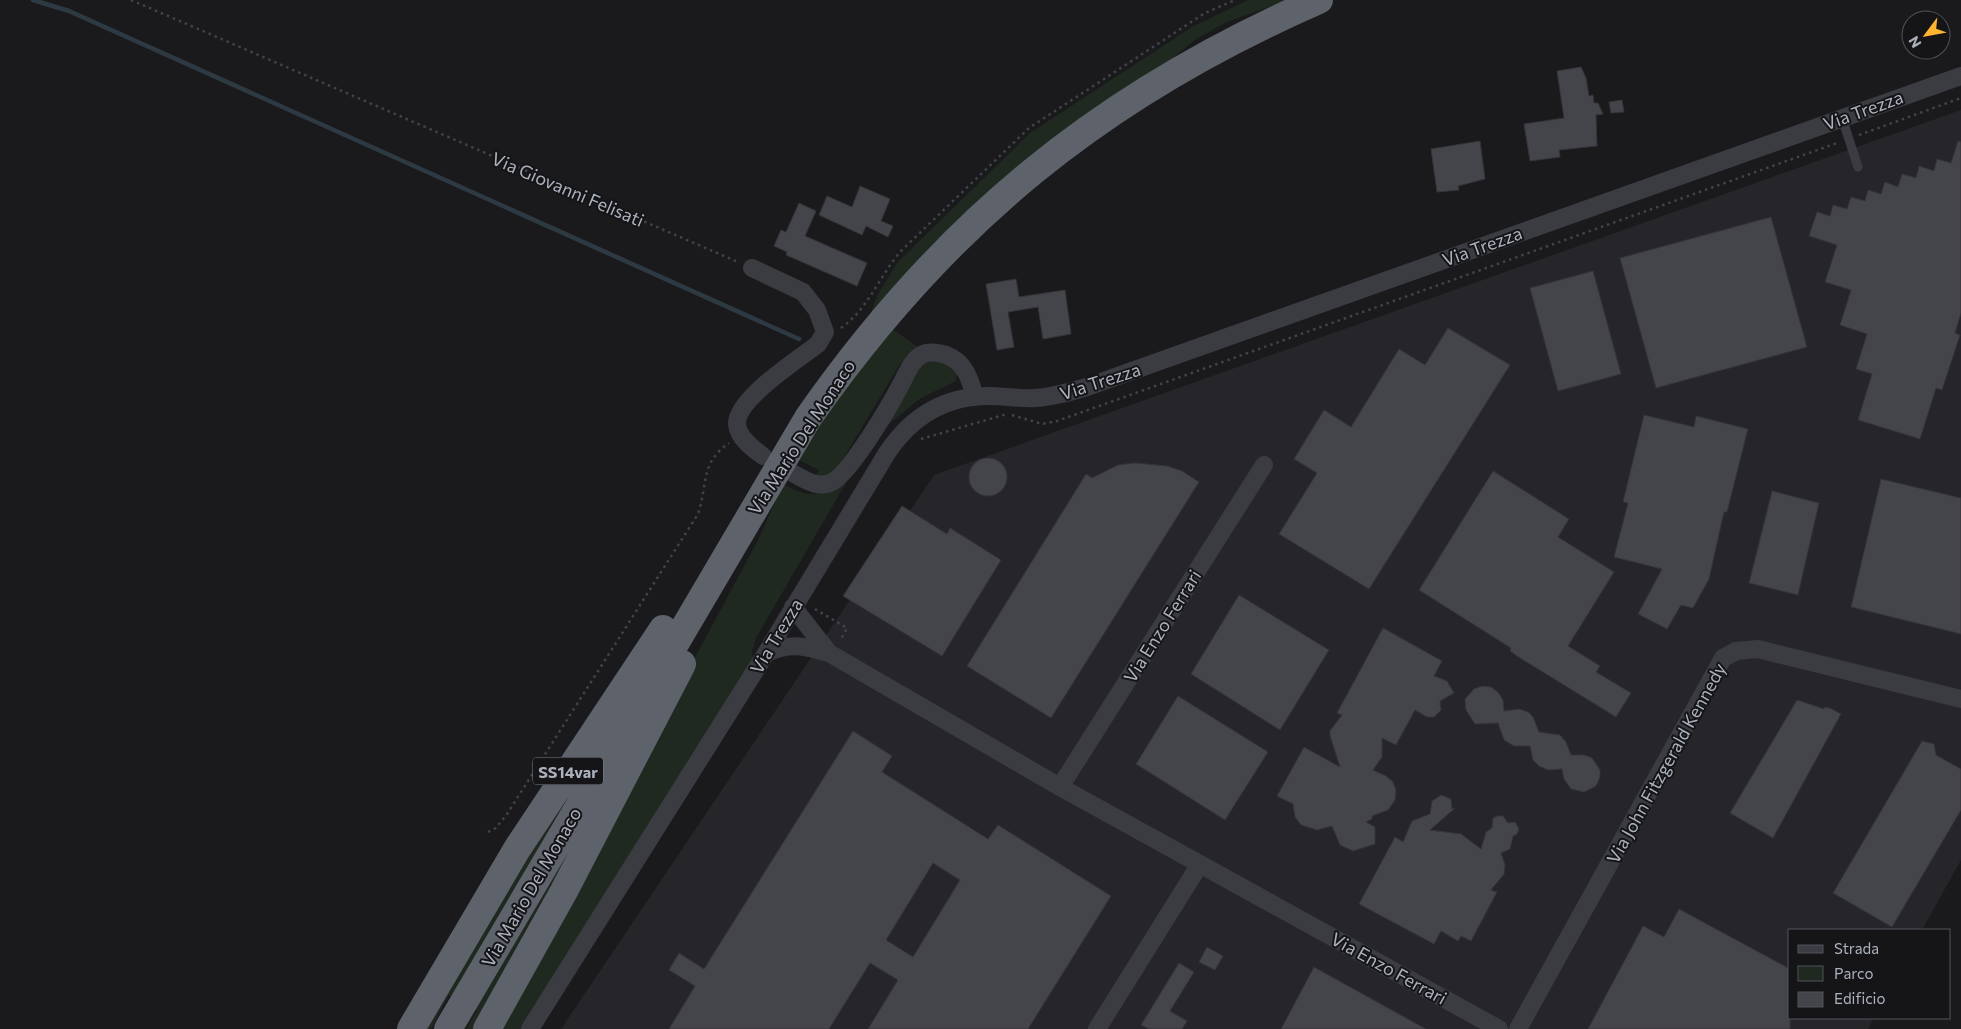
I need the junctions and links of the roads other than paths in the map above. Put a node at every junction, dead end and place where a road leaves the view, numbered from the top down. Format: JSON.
{"nodes":[{"id":1,"x":1319,"y":0,"type":"edge"},
{"id":2,"x":1961,"y":76,"type":"edge"},
{"id":3,"x":1842,"y":118,"type":"junction"},
{"id":4,"x":1858,"y":167,"type":"dead end"},
{"id":5,"x":752,"y":268,"type":"road end"},
{"id":6,"x":975,"y":397,"type":"junction"},
{"id":7,"x":763,"y":456,"type":"dead end"},
{"id":8,"x":1264,"y":465,"type":"dead end"},
{"id":9,"x":794,"y":474,"type":"dead end"},
{"id":10,"x":744,"y":526,"type":"junction"},
{"id":11,"x":793,"y":607,"type":"junction"},
{"id":12,"x":784,"y":624,"type":"junction"},
{"id":13,"x":809,"y":627,"type":"junction"},
{"id":14,"x":807,"y":648,"type":"junction"},
{"id":15,"x":767,"y":653,"type":"junction"},
{"id":16,"x":830,"y":654,"type":"junction"},
{"id":17,"x":1961,"y":699,"type":"edge"},
{"id":18,"x":1060,"y":787,"type":"junction"},
{"id":19,"x":1200,"y":864,"type":"junction"},
{"id":20,"x":411,"y":1029,"type":"edge"},
{"id":21,"x":448,"y":1029,"type":"edge"},
{"id":22,"x":487,"y":1029,"type":"edge"},
{"id":23,"x":530,"y":1029,"type":"edge"},
{"id":24,"x":1097,"y":1029,"type":"edge"},
{"id":25,"x":1499,"y":1029,"type":"edge"},
{"id":26,"x":1518,"y":1029,"type":"edge"}],
"edges":[{"from":1,"to":10,"type":"highway","name":"Via Mario Del Monaco"},
{"from":2,"to":3,"type":"street","name":"Via Trezza"},
{"from":3,"to":4,"type":"lane"},
{"from":3,"to":6,"type":"street","name":"Via Trezza"},
{"from":5,"to":7,"type":"street"},
{"from":6,"to":9,"type":"street"},
{"from":6,"to":11,"type":"street","name":"Via Trezza"},
{"from":8,"to":18,"type":"street","name":"Via Enzo Ferrari"},
{"from":10,"to":20,"type":"highway","number":"SS14var"},
{"from":10,"to":21,"type":"highway","name":"Via Mario Del Monaco"},
{"from":10,"to":22,"type":"highway","number":"SS14var"},
{"from":11,"to":12,"type":"street","name":"Via Trezza"},
{"from":11,"to":13,"type":"street","name":"Via Enzo Ferrari"},
{"from":12,"to":13,"type":"street"},
{"from":12,"to":14,"type":"street","name":"Via Enzo Ferrari"},
{"from":12,"to":15,"type":"street","name":"Via Trezza"},
{"from":13,"to":16,"type":"street","name":"Via Enzo Ferrari"},
{"from":14,"to":15,"type":"street","name":"Via Enzo Ferrari"},
{"from":14,"to":16,"type":"street","name":"Via Enzo Ferrari"},
{"from":15,"to":23,"type":"street","name":"Via Trezza"},
{"from":16,"to":18,"type":"street","name":"Via Enzo Ferrari"},
{"from":17,"to":26,"type":"street","name":"Via John Fitzgerald Kennedy"},
{"from":18,"to":19,"type":"street","name":"Via Enzo Ferrari"},
{"from":19,"to":24,"type":"street"},
{"from":19,"to":25,"type":"street","name":"Via Enzo Ferrari"}]}
